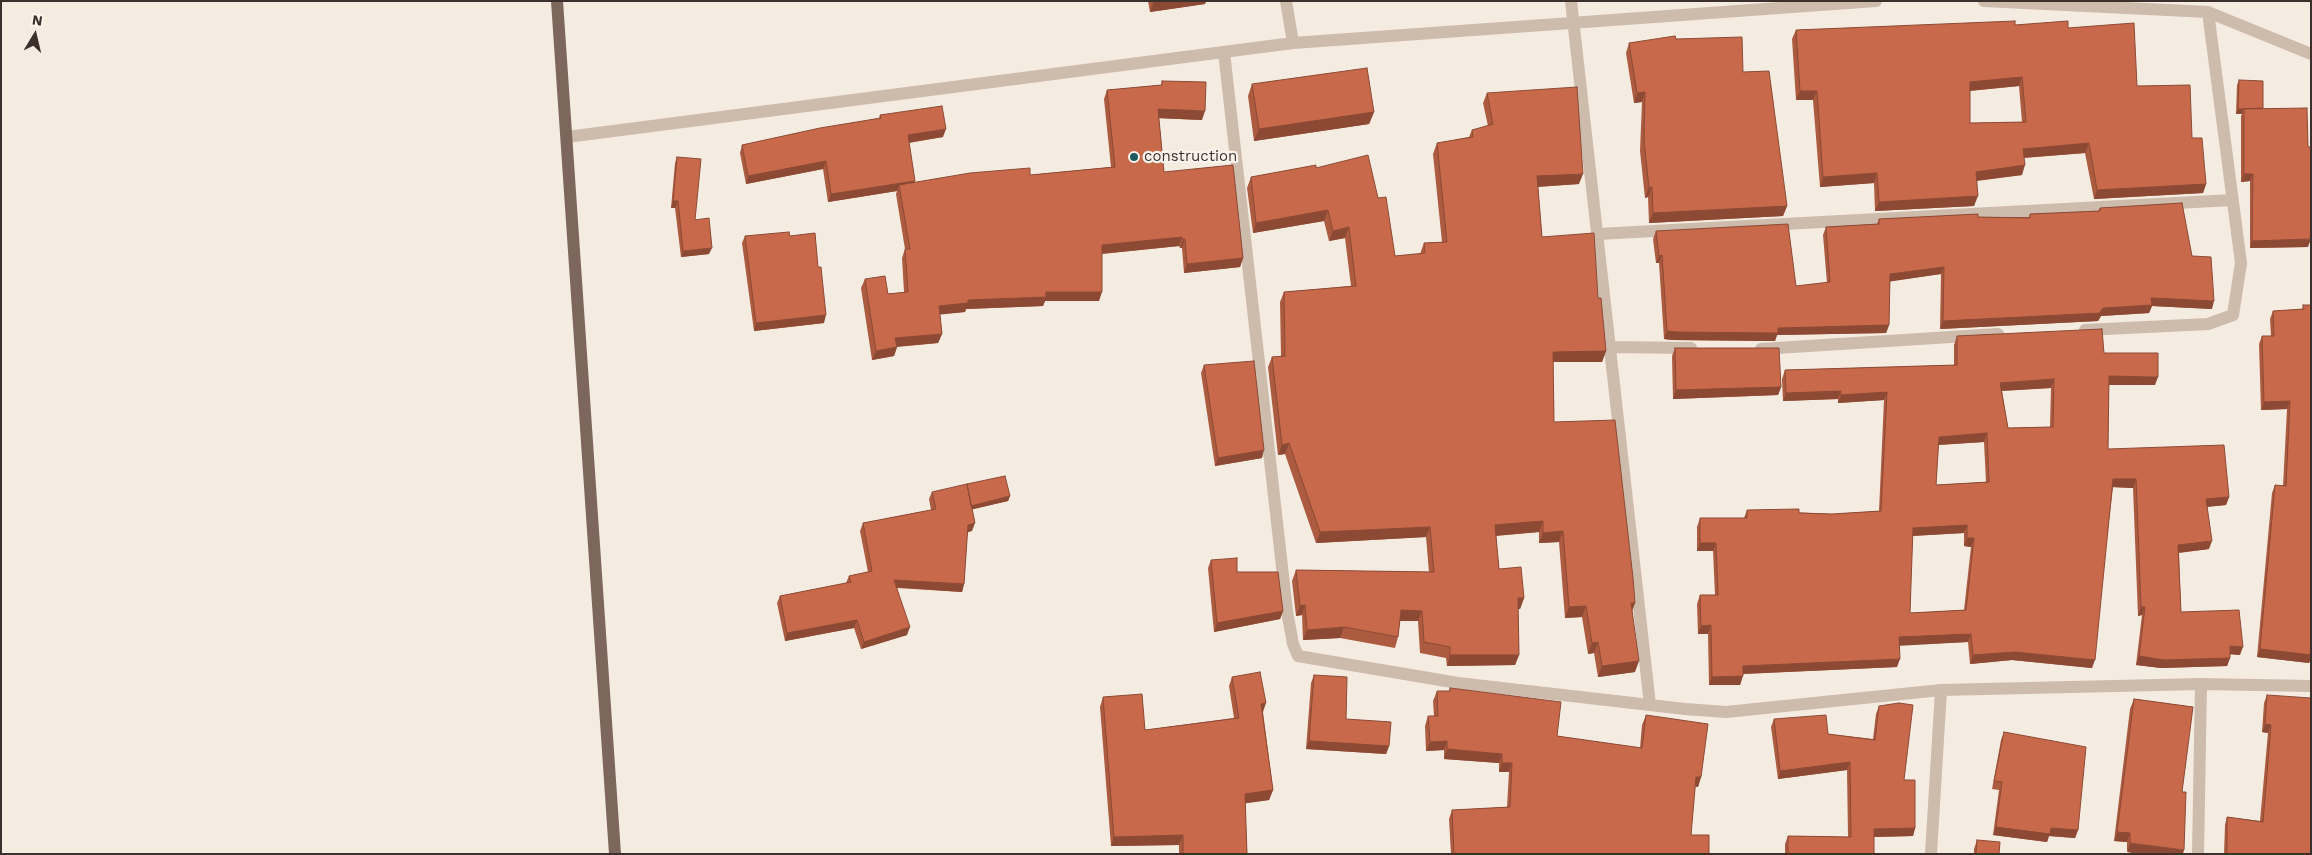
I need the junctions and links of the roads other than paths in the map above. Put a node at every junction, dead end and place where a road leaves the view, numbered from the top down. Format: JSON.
{"nodes":[{"id":1,"x":557,"y":1,"type":"edge"},
{"id":2,"x":1286,"y":1,"type":"edge"},
{"id":3,"x":1571,"y":1,"type":"edge"},
{"id":4,"x":1876,"y":1,"type":"edge"},
{"id":5,"x":1984,"y":1,"type":"edge"},
{"id":6,"x":2208,"y":12,"type":"junction"},
{"id":7,"x":1575,"y":24,"type":"junction"},
{"id":8,"x":1293,"y":43,"type":"junction"},
{"id":9,"x":1224,"y":52,"type":"junction"},
{"id":10,"x":2311,"y":54,"type":"edge"},
{"id":11,"x":567,"y":137,"type":"junction"},
{"id":12,"x":2232,"y":200,"type":"junction"},
{"id":13,"x":1598,"y":234,"type":"junction"},
{"id":14,"x":2070,"y":331,"type":"edge"},
{"id":15,"x":2011,"y":334,"type":"edge"},
{"id":16,"x":1610,"y":347,"type":"junction"},
{"id":17,"x":1705,"y":348,"type":"edge"},
{"id":18,"x":1752,"y":348,"type":"edge"},
{"id":19,"x":2201,"y":684,"type":"junction"},
{"id":20,"x":2311,"y":686,"type":"edge"},
{"id":21,"x":1941,"y":690,"type":"junction"},
{"id":22,"x":1650,"y":705,"type":"junction"},
{"id":23,"x":615,"y":854,"type":"edge"},
{"id":24,"x":1931,"y":854,"type":"edge"},
{"id":25,"x":2198,"y":854,"type":"edge"}],
"edges":[{"from":1,"to":11,"type":"main road"},
{"from":2,"to":8,"type":"street"},
{"from":3,"to":7,"type":"street"},
{"from":4,"to":7,"type":"street"},
{"from":5,"to":6,"type":"street"},
{"from":6,"to":10,"type":"street"},
{"from":6,"to":12,"type":"street"},
{"from":7,"to":8,"type":"street"},
{"from":7,"to":13,"type":"street"},
{"from":8,"to":9,"type":"street"},
{"from":9,"to":11,"type":"street"},
{"from":9,"to":22,"type":"street"},
{"from":11,"to":23,"type":"main road"},
{"from":12,"to":13,"type":"street"},
{"from":12,"to":14,"type":"street"},
{"from":13,"to":16,"type":"street"},
{"from":15,"to":18,"type":"street"},
{"from":16,"to":17,"type":"street"},
{"from":16,"to":22,"type":"street"},
{"from":19,"to":20,"type":"street"},
{"from":19,"to":21,"type":"street"},
{"from":19,"to":25,"type":"street"},
{"from":21,"to":22,"type":"street"},
{"from":21,"to":24,"type":"street"}]}
